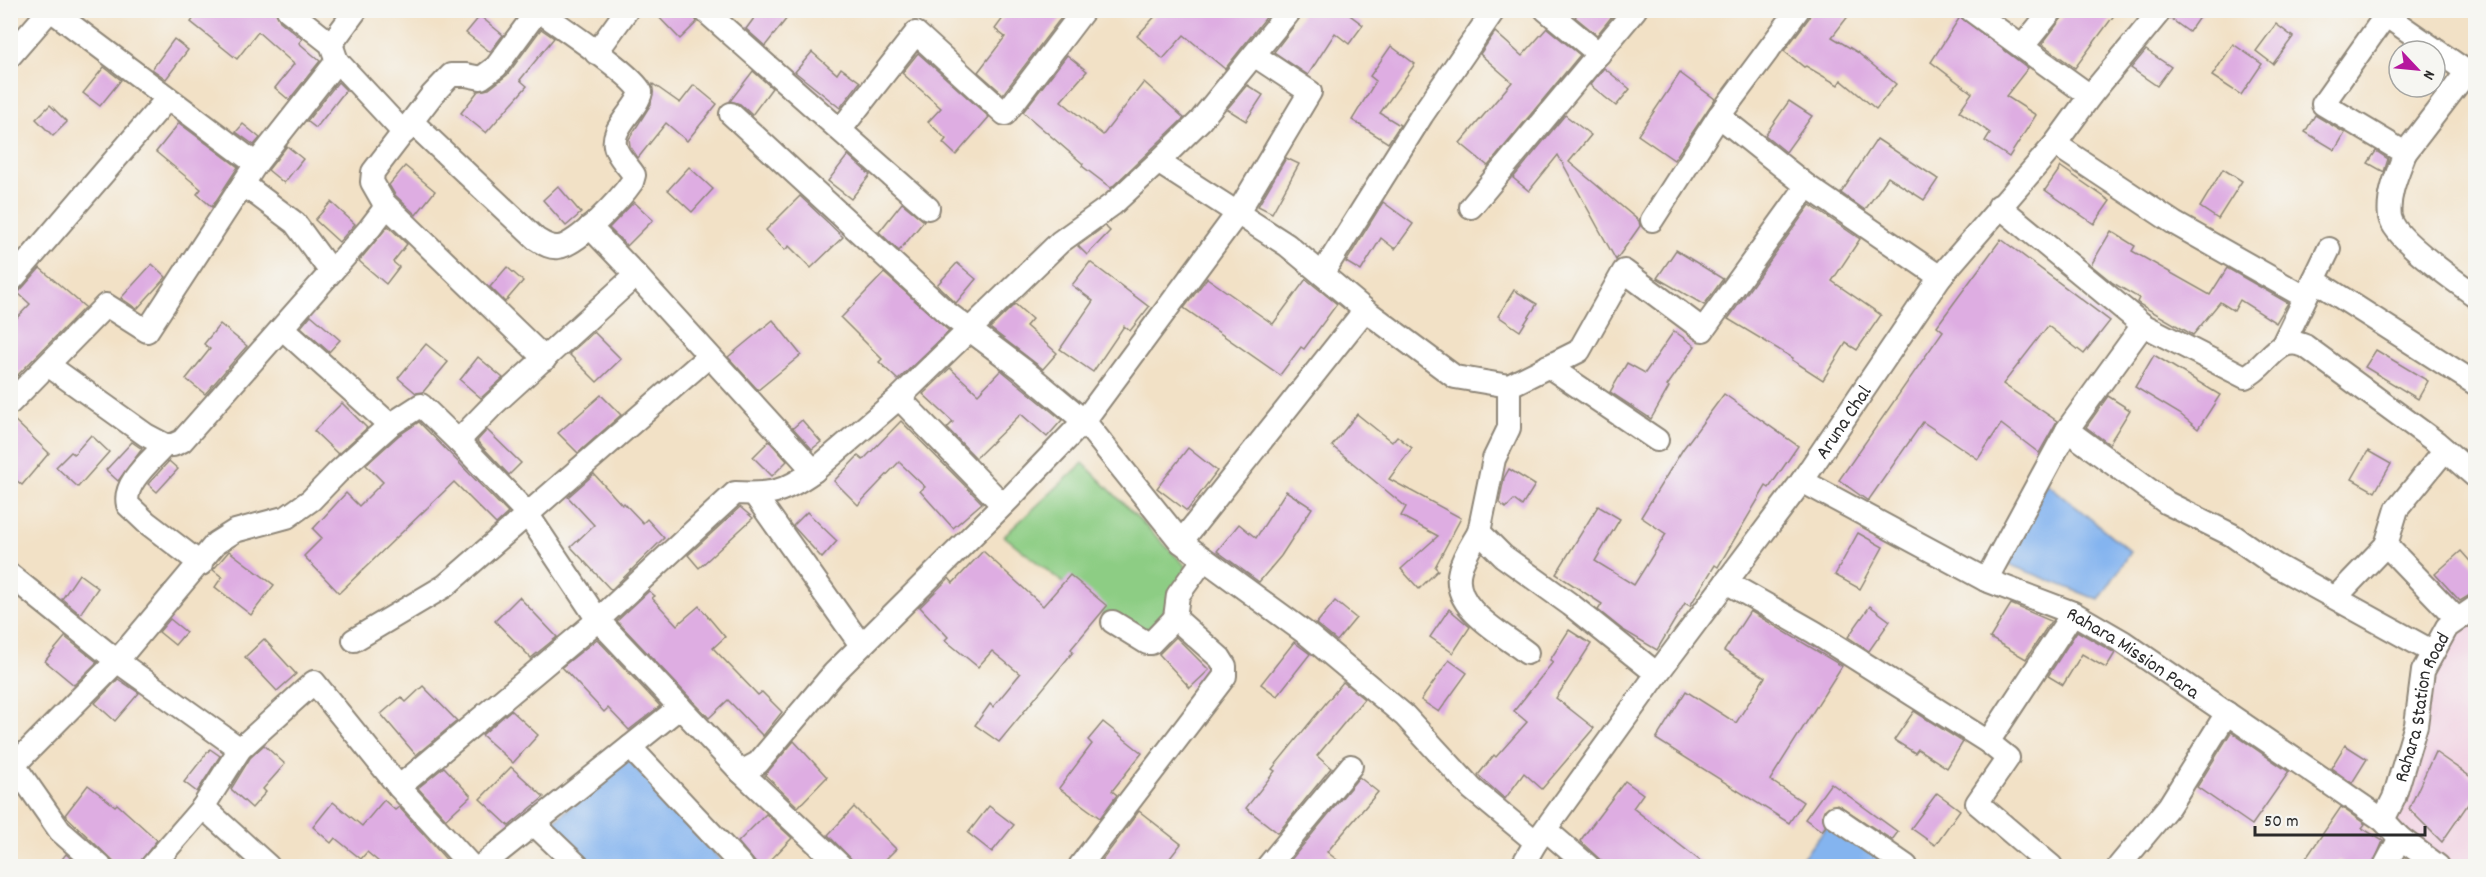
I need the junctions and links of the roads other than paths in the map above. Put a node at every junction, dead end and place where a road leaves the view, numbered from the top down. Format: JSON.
{"nodes":[{"id":1,"x":51,"y":10,"type":"edge"},
{"id":2,"x":288,"y":10,"type":"edge"},
{"id":3,"x":356,"y":10,"type":"edge"},
{"id":4,"x":627,"y":10,"type":"edge"},
{"id":5,"x":704,"y":10,"type":"edge"},
{"id":6,"x":1084,"y":10,"type":"edge"},
{"id":7,"x":1290,"y":10,"type":"edge"},
{"id":8,"x":1494,"y":10,"type":"edge"},
{"id":9,"x":1546,"y":10,"type":"edge"},
{"id":10,"x":1971,"y":10,"type":"edge"},
{"id":11,"x":2052,"y":10,"type":"edge"},
{"id":12,"x":2160,"y":11,"type":"edge"},
{"id":13,"x":1630,"y":12,"type":"edge"},
{"id":14,"x":1795,"y":12,"type":"edge"},
{"id":15,"x":2382,"y":13,"type":"edge"},
{"id":16,"x":2022,"y":47,"type":"junction"},
{"id":17,"x":334,"y":53,"type":"junction"},
{"id":18,"x":596,"y":53,"type":"junction"},
{"id":19,"x":1599,"y":54,"type":"junction"},
{"id":20,"x":1254,"y":55,"type":"junction"},
{"id":21,"x":10,"y":56,"type":"edge"},
{"id":22,"x":2471,"y":75,"type":"edge"},
{"id":23,"x":2090,"y":96,"type":"junction"},
{"id":24,"x":167,"y":99,"type":"junction"},
{"id":25,"x":731,"y":114,"type":"dead end"},
{"id":26,"x":1719,"y":116,"type":"junction"},
{"id":27,"x":408,"y":128,"type":"junction"},
{"id":28,"x":841,"y":129,"type":"junction"},
{"id":29,"x":2055,"y":144,"type":"junction"},
{"id":30,"x":2405,"y":153,"type":"junction"},
{"id":31,"x":1158,"y":162,"type":"junction"},
{"id":32,"x":256,"y":164,"type":"junction"},
{"id":33,"x":243,"y":184,"type":"junction"},
{"id":34,"x":1807,"y":186,"type":"junction"},
{"id":35,"x":384,"y":203,"type":"junction"},
{"id":36,"x":1999,"y":206,"type":"junction"},
{"id":37,"x":1471,"y":207,"type":"dead end"},
{"id":38,"x":928,"y":208,"type":"dead end"},
{"id":39,"x":1237,"y":214,"type":"junction"},
{"id":40,"x":1652,"y":220,"type":"dead end"},
{"id":41,"x":590,"y":227,"type":"junction"},
{"id":42,"x":2329,"y":249,"type":"dead end"},
{"id":43,"x":331,"y":272,"type":"junction"},
{"id":44,"x":636,"y":274,"type":"junction"},
{"id":45,"x":1322,"y":274,"type":"junction"},
{"id":46,"x":1940,"y":278,"type":"junction"},
{"id":47,"x":10,"y":282,"type":"edge"},
{"id":48,"x":2310,"y":289,"type":"junction"},
{"id":49,"x":2475,"y":296,"type":"edge"},
{"id":50,"x":1365,"y":310,"type":"junction"},
{"id":51,"x":2143,"y":325,"type":"junction"},
{"id":52,"x":282,"y":328,"type":"junction"},
{"id":53,"x":968,"y":329,"type":"junction"},
{"id":54,"x":2283,"y":344,"type":"junction"},
{"id":55,"x":709,"y":356,"type":"junction"},
{"id":56,"x":545,"y":359,"type":"junction"},
{"id":57,"x":48,"y":365,"type":"junction"},
{"id":58,"x":1548,"y":366,"type":"junction"},
{"id":59,"x":2475,"y":384,"type":"edge"},
{"id":60,"x":1509,"y":386,"type":"junction"},
{"id":61,"x":899,"y":398,"type":"junction"},
{"id":62,"x":10,"y":403,"type":"edge"},
{"id":63,"x":1084,"y":421,"type":"junction"},
{"id":64,"x":390,"y":425,"type":"junction"},
{"id":65,"x":2067,"y":430,"type":"junction"},
{"id":66,"x":1657,"y":440,"type":"dead end"},
{"id":67,"x":458,"y":441,"type":"junction"},
{"id":68,"x":165,"y":445,"type":"junction"},
{"id":69,"x":2445,"y":450,"type":"junction"},
{"id":70,"x":814,"y":471,"type":"junction"},
{"id":71,"x":2475,"y":477,"type":"edge"},
{"id":72,"x":1802,"y":481,"type":"junction"},
{"id":73,"x":754,"y":494,"type":"junction"},
{"id":74,"x":1002,"y":504,"type":"junction"},
{"id":75,"x":526,"y":512,"type":"junction"},
{"id":76,"x":1479,"y":532,"type":"junction"},
{"id":77,"x":1181,"y":542,"type":"junction"},
{"id":78,"x":2386,"y":544,"type":"junction"},
{"id":79,"x":1204,"y":559,"type":"junction"},
{"id":80,"x":201,"y":564,"type":"junction"},
{"id":81,"x":10,"y":575,"type":"edge"},
{"id":82,"x":1986,"y":580,"type":"junction"},
{"id":83,"x":1726,"y":582,"type":"junction"},
{"id":84,"x":2336,"y":597,"type":"junction"},
{"id":85,"x":2073,"y":613,"type":"junction"},
{"id":86,"x":2466,"y":613,"type":"edge"},
{"id":87,"x":1175,"y":618,"type":"junction"},
{"id":88,"x":598,"y":620,"type":"junction"},
{"id":89,"x":1113,"y":622,"type":"dead end"},
{"id":90,"x":354,"y":640,"type":"dead end"},
{"id":91,"x":861,"y":645,"type":"junction"},
{"id":92,"x":2433,"y":652,"type":"junction"},
{"id":93,"x":1527,"y":653,"type":"dead end"},
{"id":94,"x":117,"y":661,"type":"junction"},
{"id":95,"x":1657,"y":674,"type":"junction"},
{"id":96,"x":680,"y":707,"type":"junction"},
{"id":97,"x":2227,"y":712,"type":"junction"},
{"id":98,"x":1988,"y":742,"type":"junction"},
{"id":99,"x":630,"y":747,"type":"junction"},
{"id":100,"x":240,"y":749,"type":"junction"},
{"id":101,"x":1351,"y":766,"type":"dead end"},
{"id":102,"x":741,"y":772,"type":"junction"},
{"id":103,"x":399,"y":786,"type":"junction"},
{"id":104,"x":203,"y":807,"type":"junction"},
{"id":105,"x":1835,"y":817,"type":"dead end"},
{"id":106,"x":2383,"y":820,"type":"junction"},
{"id":107,"x":534,"y":824,"type":"junction"},
{"id":108,"x":1541,"y":836,"type":"junction"},
{"id":109,"x":2400,"y":838,"type":"junction"},
{"id":110,"x":100,"y":867,"type":"edge"},
{"id":111,"x":152,"y":867,"type":"edge"},
{"id":112,"x":268,"y":867,"type":"edge"},
{"id":113,"x":471,"y":867,"type":"edge"},
{"id":114,"x":481,"y":867,"type":"edge"},
{"id":115,"x":578,"y":867,"type":"edge"},
{"id":116,"x":742,"y":867,"type":"edge"},
{"id":117,"x":841,"y":867,"type":"edge"},
{"id":118,"x":1080,"y":867,"type":"edge"},
{"id":119,"x":1268,"y":867,"type":"edge"},
{"id":120,"x":1522,"y":867,"type":"edge"},
{"id":121,"x":1588,"y":867,"type":"edge"},
{"id":122,"x":1906,"y":867,"type":"edge"},
{"id":123,"x":2051,"y":867,"type":"edge"},
{"id":124,"x":2119,"y":867,"type":"edge"},
{"id":125,"x":2385,"y":867,"type":"edge"},
{"id":126,"x":2438,"y":867,"type":"edge"}],
"edges":[{"from":1,"to":21,"type":"street"},
{"from":1,"to":24,"type":"street"},
{"from":2,"to":17,"type":"street"},
{"from":3,"to":17,"type":"street"},
{"from":4,"to":18,"type":"street"},
{"from":5,"to":28,"type":"street"},
{"from":6,"to":28,"type":"street"},
{"from":7,"to":20,"type":"street"},
{"from":8,"to":45,"type":"street"},
{"from":9,"to":19,"type":"street"},
{"from":10,"to":16,"type":"street"},
{"from":11,"to":16,"type":"street"},
{"from":12,"to":23,"type":"street","name":"Aruna Chal"},
{"from":13,"to":19,"type":"street"},
{"from":14,"to":26,"type":"street"},
{"from":15,"to":22,"type":"street"},
{"from":15,"to":30,"type":"street"},
{"from":16,"to":23,"type":"street"},
{"from":17,"to":27,"type":"street"},
{"from":17,"to":32,"type":"street"},
{"from":18,"to":27,"type":"street"},
{"from":18,"to":41,"type":"street"},
{"from":19,"to":37,"type":"street"},
{"from":20,"to":31,"type":"street"},
{"from":20,"to":39,"type":"street"},
{"from":22,"to":30,"type":"street"},
{"from":23,"to":29,"type":"street","name":"Aruna Chal"},
{"from":24,"to":32,"type":"street"},
{"from":24,"to":47,"type":"street"},
{"from":25,"to":53,"type":"street"},
{"from":26,"to":34,"type":"street"},
{"from":26,"to":40,"type":"street"},
{"from":27,"to":35,"type":"street"},
{"from":27,"to":41,"type":"street"},
{"from":28,"to":38,"type":"street"},
{"from":29,"to":36,"type":"street","name":"Aruna Chal"},
{"from":29,"to":48,"type":"street"},
{"from":30,"to":49,"type":"street"},
{"from":31,"to":39,"type":"street"},
{"from":31,"to":53,"type":"street"},
{"from":32,"to":33,"type":"street"},
{"from":33,"to":43,"type":"street"},
{"from":33,"to":57,"type":"street"},
{"from":34,"to":46,"type":"street"},
{"from":34,"to":58,"type":"street"},
{"from":35,"to":43,"type":"street"},
{"from":35,"to":56,"type":"street"},
{"from":36,"to":46,"type":"street","name":"Aruna Chal"},
{"from":36,"to":51,"type":"street"},
{"from":39,"to":45,"type":"street"},
{"from":39,"to":63,"type":"street"},
{"from":41,"to":44,"type":"street"},
{"from":42,"to":48,"type":"street"},
{"from":43,"to":52,"type":"street"},
{"from":44,"to":55,"type":"street"},
{"from":44,"to":56,"type":"street"},
{"from":45,"to":50,"type":"street"},
{"from":46,"to":72,"type":"street","name":"Aruna Chal"},
{"from":48,"to":54,"type":"street"},
{"from":48,"to":59,"type":"street"},
{"from":50,"to":60,"type":"street"},
{"from":50,"to":77,"type":"street"},
{"from":51,"to":54,"type":"street"},
{"from":51,"to":65,"type":"street"},
{"from":52,"to":64,"type":"street"},
{"from":52,"to":68,"type":"street"},
{"from":53,"to":61,"type":"street"},
{"from":53,"to":63,"type":"street"},
{"from":54,"to":69,"type":"street"},
{"from":55,"to":70,"type":"street"},
{"from":55,"to":75,"type":"street"},
{"from":56,"to":67,"type":"street"},
{"from":57,"to":62,"type":"street"},
{"from":57,"to":68,"type":"street"},
{"from":58,"to":60,"type":"street"},
{"from":58,"to":66,"type":"street"},
{"from":60,"to":76,"type":"street"},
{"from":61,"to":70,"type":"street"},
{"from":61,"to":74,"type":"street"},
{"from":63,"to":74,"type":"street"},
{"from":63,"to":77,"type":"street"},
{"from":64,"to":67,"type":"street"},
{"from":64,"to":80,"type":"street"},
{"from":65,"to":82,"type":"street"},
{"from":65,"to":84,"type":"street"},
{"from":67,"to":75,"type":"street"},
{"from":68,"to":80,"type":"street"},
{"from":69,"to":71,"type":"street"},
{"from":69,"to":78,"type":"street"},
{"from":70,"to":73,"type":"street"},
{"from":72,"to":82,"type":"street","name":"Rahara Mission Para"},
{"from":72,"to":83,"type":"street","name":"Aruna Chal"},
{"from":73,"to":88,"type":"street"},
{"from":73,"to":91,"type":"street"},
{"from":74,"to":91,"type":"street"},
{"from":75,"to":88,"type":"street"},
{"from":75,"to":90,"type":"street"},
{"from":76,"to":93,"type":"street"},
{"from":76,"to":95,"type":"street"},
{"from":77,"to":79,"type":"street"},
{"from":78,"to":84,"type":"street"},
{"from":78,"to":86,"type":"street"},
{"from":79,"to":87,"type":"street"},
{"from":79,"to":108,"type":"street"},
{"from":80,"to":94,"type":"street"},
{"from":81,"to":94,"type":"street"},
{"from":82,"to":85,"type":"street","name":"Rahara Mission Para"},
{"from":83,"to":95,"type":"street","name":"Aruna Chal"},
{"from":83,"to":98,"type":"street"},
{"from":84,"to":92,"type":"street"},
{"from":85,"to":97,"type":"street","name":"Rahara Mission Para"},
{"from":85,"to":98,"type":"street"},
{"from":86,"to":92,"type":"street","name":"Rahara Station Road"},
{"from":87,"to":89,"type":"street"},
{"from":87,"to":118,"type":"street"},
{"from":88,"to":96,"type":"street"},
{"from":88,"to":103,"type":"street"},
{"from":91,"to":102,"type":"street"},
{"from":92,"to":106,"type":"street","name":"Rahara Station Road"},
{"from":94,"to":100,"type":"street"},
{"from":94,"to":110,"type":"street"},
{"from":95,"to":108,"type":"street","name":"Aruna Chal"},
{"from":96,"to":99,"type":"street"},
{"from":96,"to":102,"type":"street"},
{"from":97,"to":106,"type":"street","name":"Rahara Mission Para"},
{"from":97,"to":124,"type":"street"},
{"from":98,"to":123,"type":"street"},
{"from":99,"to":107,"type":"street"},
{"from":99,"to":116,"type":"street"},
{"from":100,"to":103,"type":"street"},
{"from":100,"to":104,"type":"street"},
{"from":101,"to":119,"type":"street"},
{"from":102,"to":117,"type":"street"},
{"from":103,"to":113,"type":"street"},
{"from":104,"to":111,"type":"street"},
{"from":104,"to":112,"type":"street"},
{"from":105,"to":122,"type":"street"},
{"from":106,"to":109,"type":"street","name":"Rahara Mission Para"},
{"from":107,"to":114,"type":"street"},
{"from":107,"to":115,"type":"street"},
{"from":108,"to":120,"type":"street","name":"Aruna Chal"},
{"from":108,"to":121,"type":"street"},
{"from":109,"to":125,"type":"street"},
{"from":109,"to":126,"type":"street","name":"Rahara Mission Para"}]}
